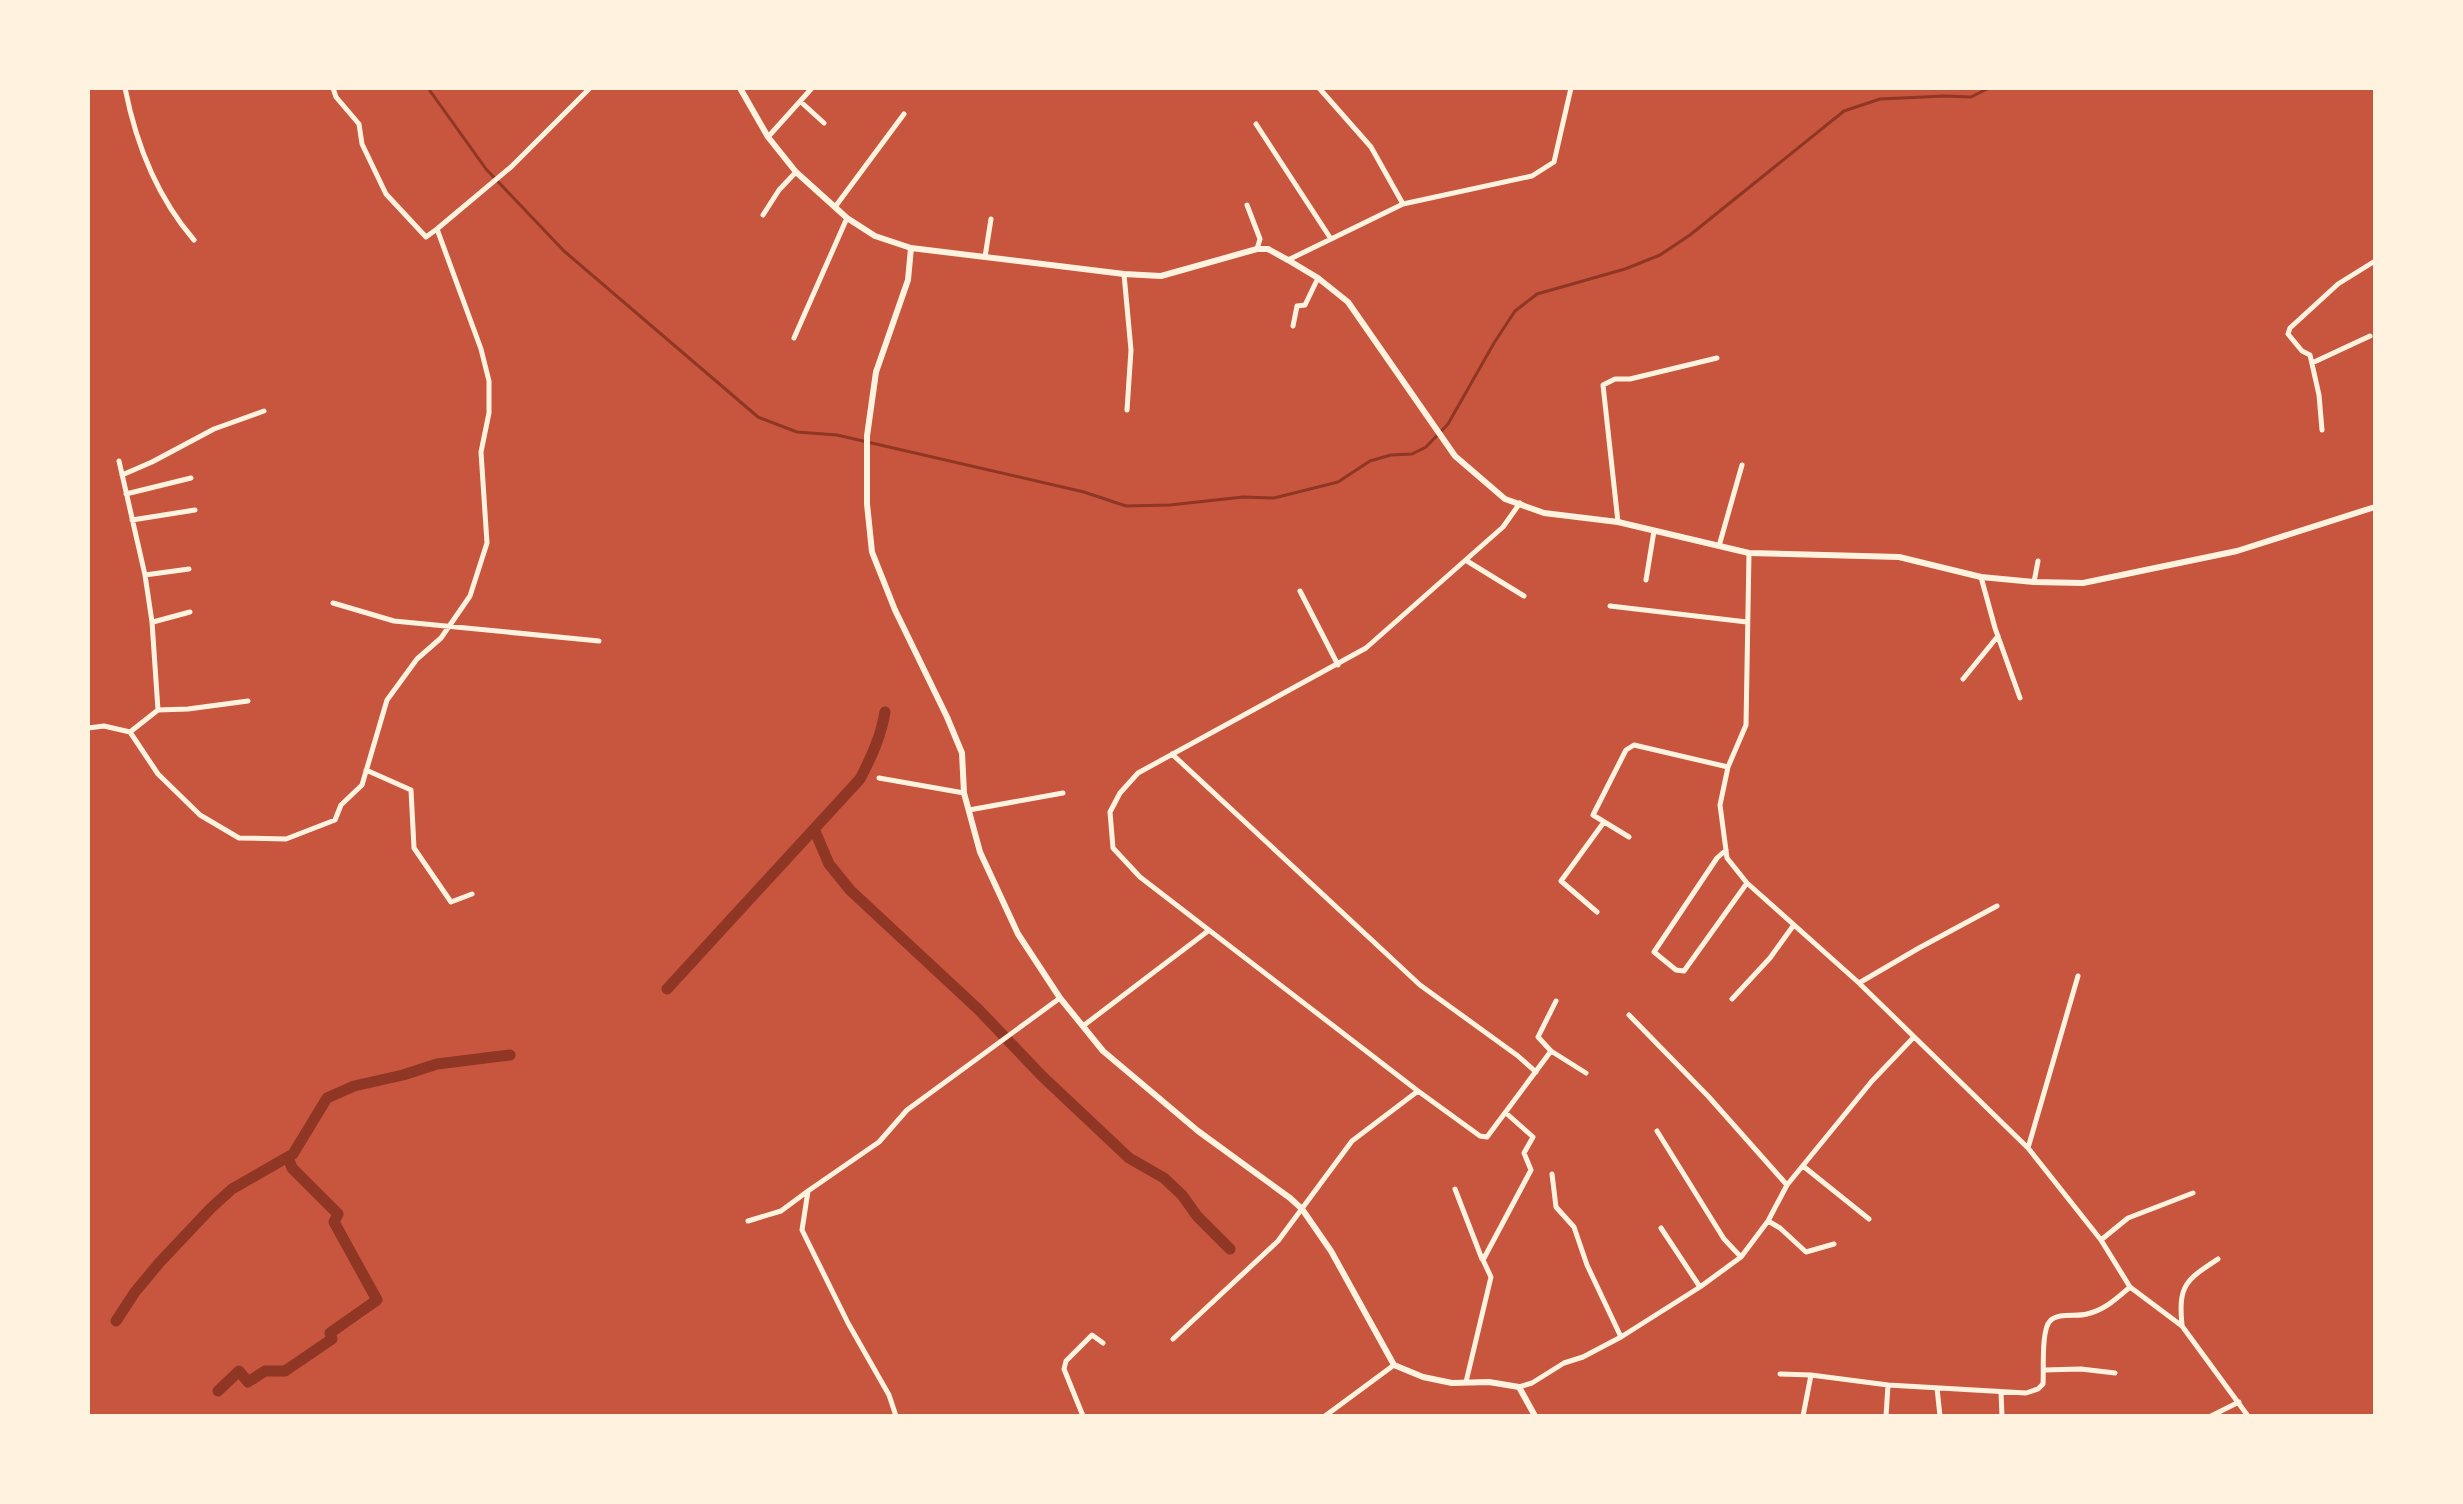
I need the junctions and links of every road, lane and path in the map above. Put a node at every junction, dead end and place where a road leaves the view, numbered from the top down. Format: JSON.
{"nodes":[{"id":1,"x":125,"y":88,"type":"edge"},
{"id":2,"x":333,"y":88,"type":"edge"},
{"id":3,"x":590,"y":88,"type":"edge"},
{"id":4,"x":740,"y":88,"type":"edge"},
{"id":5,"x":812,"y":88,"type":"edge"},
{"id":6,"x":1319,"y":88,"type":"edge"},
{"id":7,"x":1571,"y":88,"type":"edge"},
{"id":8,"x":801,"y":102,"type":"junction"},
{"id":9,"x":904,"y":114,"type":"dead end"},
{"id":10,"x":824,"y":123,"type":"dead end"},
{"id":11,"x":1256,"y":124,"type":"dead end"},
{"id":12,"x":768,"y":137,"type":"junction"},
{"id":13,"x":796,"y":172,"type":"junction"},
{"id":14,"x":1403,"y":204,"type":"junction"},
{"id":15,"x":1247,"y":205,"type":"dead end"},
{"id":16,"x":835,"y":207,"type":"junction"},
{"id":17,"x":763,"y":215,"type":"dead end"},
{"id":18,"x":847,"y":218,"type":"junction"},
{"id":19,"x":991,"y":219,"type":"dead end"},
{"id":20,"x":437,"y":229,"type":"junction"},
{"id":21,"x":1331,"y":239,"type":"junction"},
{"id":22,"x":194,"y":240,"type":"dead end"},
{"id":23,"x":911,"y":248,"type":"junction"},
{"id":24,"x":1257,"y":249,"type":"junction"},
{"id":25,"x":985,"y":257,"type":"junction"},
{"id":26,"x":1288,"y":260,"type":"junction"},
{"id":27,"x":2375,"y":261,"type":"edge"},
{"id":28,"x":1124,"y":274,"type":"junction"},
{"id":29,"x":1318,"y":278,"type":"junction"},
{"id":30,"x":1293,"y":326,"type":"dead end"},
{"id":31,"x":2370,"y":336,"type":"dead end"},
{"id":32,"x":794,"y":338,"type":"dead end"},
{"id":33,"x":1717,"y":358,"type":"dead end"},
{"id":34,"x":2312,"y":363,"type":"junction"},
{"id":35,"x":1127,"y":410,"type":"dead end"},
{"id":36,"x":264,"y":411,"type":"dead end"},
{"id":37,"x":2322,"y":430,"type":"dead end"},
{"id":38,"x":119,"y":461,"type":"dead end"},
{"id":39,"x":1742,"y":465,"type":"dead end"},
{"id":40,"x":122,"y":475,"type":"junction"},
{"id":41,"x":191,"y":478,"type":"dead end"},
{"id":42,"x":126,"y":494,"type":"junction"},
{"id":43,"x":1520,"y":503,"type":"junction"},
{"id":44,"x":2375,"y":507,"type":"edge"},
{"id":45,"x":195,"y":510,"type":"dead end"},
{"id":46,"x":132,"y":520,"type":"junction"},
{"id":47,"x":1618,"y":522,"type":"junction"},
{"id":48,"x":1654,"y":531,"type":"junction"},
{"id":49,"x":1719,"y":546,"type":"junction"},
{"id":50,"x":1749,"y":553,"type":"junction"},
{"id":51,"x":1467,"y":561,"type":"junction"},
{"id":52,"x":2038,"y":561,"type":"dead end"},
{"id":53,"x":189,"y":569,"type":"dead end"},
{"id":54,"x":145,"y":575,"type":"junction"},
{"id":55,"x":1981,"y":577,"type":"junction"},
{"id":56,"x":1646,"y":580,"type":"dead end"},
{"id":57,"x":2034,"y":582,"type":"junction"},
{"id":58,"x":1300,"y":591,"type":"dead end"},
{"id":59,"x":1524,"y":596,"type":"dead end"},
{"id":60,"x":333,"y":603,"type":"dead end"},
{"id":61,"x":1610,"y":606,"type":"dead end"},
{"id":62,"x":190,"y":612,"type":"dead end"},
{"id":63,"x":152,"y":622,"type":"junction"},
{"id":64,"x":1747,"y":622,"type":"junction"},
{"id":65,"x":448,"y":628,"type":"junction"},
{"id":66,"x":1998,"y":636,"type":"junction"},
{"id":67,"x":599,"y":641,"type":"dead end"},
{"id":68,"x":1338,"y":665,"type":"junction"},
{"id":69,"x":1963,"y":679,"type":"dead end"},
{"id":70,"x":2020,"y":698,"type":"dead end"},
{"id":71,"x":248,"y":701,"type":"dead end"},
{"id":72,"x":158,"y":710,"type":"junction"},
{"id":73,"x":88,"y":728,"type":"edge"},
{"id":74,"x":130,"y":732,"type":"junction"},
{"id":75,"x":1172,"y":754,"type":"junction"},
{"id":76,"x":1728,"y":767,"type":"junction"},
{"id":77,"x":366,"y":770,"type":"junction"},
{"id":78,"x":879,"y":778,"type":"dead end"},
{"id":79,"x":964,"y":793,"type":"junction"},
{"id":80,"x":1063,"y":793,"type":"dead end"},
{"id":81,"x":969,"y":810,"type":"junction"},
{"id":82,"x":1604,"y":822,"type":"junction"},
{"id":83,"x":1629,"y":837,"type":"dead end"},
{"id":84,"x":1726,"y":850,"type":"junction"},
{"id":85,"x":1747,"y":883,"type":"junction"},
{"id":86,"x":472,"y":894,"type":"dead end"},
{"id":87,"x":1997,"y":906,"type":"dead end"},
{"id":88,"x":1597,"y":912,"type":"dead end"},
{"id":89,"x":1793,"y":926,"type":"junction"},
{"id":90,"x":1208,"y":931,"type":"junction"},
{"id":91,"x":2078,"y":976,"type":"dead end"},
{"id":92,"x":1859,"y":983,"type":"junction"},
{"id":93,"x":1060,"y":998,"type":"junction"},
{"id":94,"x":1732,"y":999,"type":"dead end"},
{"id":95,"x":1556,"y":1001,"type":"dead end"},
{"id":96,"x":1629,"y":1015,"type":"dead end"},
{"id":97,"x":1083,"y":1026,"type":"junction"},
{"id":98,"x":1913,"y":1038,"type":"junction"},
{"id":99,"x":1551,"y":1051,"type":"junction"},
{"id":100,"x":1536,"y":1072,"type":"junction"},
{"id":101,"x":1586,"y":1073,"type":"dead end"},
{"id":102,"x":1418,"y":1091,"type":"junction"},
{"id":103,"x":1506,"y":1113,"type":"junction"},
{"id":104,"x":1657,"y":1131,"type":"dead end"},
{"id":105,"x":2028,"y":1148,"type":"junction"},
{"id":106,"x":1803,"y":1166,"type":"junction"},
{"id":107,"x":1552,"y":1174,"type":"dead end"},
{"id":108,"x":1787,"y":1185,"type":"junction"},
{"id":109,"x":1455,"y":1189,"type":"dead end"},
{"id":110,"x":808,"y":1191,"type":"junction"},
{"id":111,"x":2193,"y":1193,"type":"dead end"},
{"id":112,"x":1302,"y":1209,"type":"junction"},
{"id":113,"x":1869,"y":1219,"type":"dead end"},
{"id":114,"x":748,"y":1221,"type":"dead end"},
{"id":115,"x":1768,"y":1221,"type":"junction"},
{"id":116,"x":1661,"y":1228,"type":"dead end"},
{"id":117,"x":2101,"y":1240,"type":"junction"},
{"id":118,"x":1834,"y":1244,"type":"dead end"},
{"id":119,"x":1741,"y":1257,"type":"junction"},
{"id":120,"x":2218,"y":1259,"type":"dead end"},
{"id":121,"x":1483,"y":1260,"type":"junction"},
{"id":122,"x":1700,"y":1287,"type":"junction"},
{"id":123,"x":2130,"y":1287,"type":"junction"},
{"id":124,"x":2182,"y":1326,"type":"junction"},
{"id":125,"x":1621,"y":1337,"type":"junction"},
{"id":126,"x":1173,"y":1339,"type":"dead end"},
{"id":127,"x":1103,"y":1343,"type":"dead end"},
{"id":128,"x":1394,"y":1365,"type":"junction"},
{"id":129,"x":2044,"y":1370,"type":"junction"},
{"id":130,"x":2115,"y":1373,"type":"dead end"},
{"id":131,"x":1780,"y":1374,"type":"dead end"},
{"id":132,"x":1811,"y":1375,"type":"junction"},
{"id":133,"x":1466,"y":1382,"type":"junction"},
{"id":134,"x":1888,"y":1385,"type":"junction"},
{"id":135,"x":1519,"y":1387,"type":"junction"},
{"id":136,"x":1937,"y":1388,"type":"junction"},
{"id":137,"x":2001,"y":1392,"type":"junction"},
{"id":138,"x":2239,"y":1402,"type":"junction"},
{"id":139,"x":896,"y":1416,"type":"edge"},
{"id":140,"x":1083,"y":1416,"type":"edge"},
{"id":141,"x":1325,"y":1416,"type":"edge"},
{"id":142,"x":1535,"y":1416,"type":"edge"},
{"id":143,"x":1803,"y":1416,"type":"edge"},
{"id":144,"x":1886,"y":1416,"type":"edge"},
{"id":145,"x":1940,"y":1416,"type":"edge"},
{"id":146,"x":2002,"y":1416,"type":"edge"},
{"id":147,"x":2211,"y":1416,"type":"edge"},
{"id":148,"x":2248,"y":1416,"type":"edge"}],
"edges":[{"from":1,"to":22,"type":"street"},
{"from":2,"to":20,"type":"street"},
{"from":3,"to":20,"type":"street"},
{"from":4,"to":12,"type":"street"},
{"from":5,"to":8,"type":"street"},
{"from":6,"to":14,"type":"street"},
{"from":7,"to":14,"type":"street"},
{"from":8,"to":10,"type":"street"},
{"from":8,"to":12,"type":"street"},
{"from":9,"to":16,"type":"street"},
{"from":11,"to":21,"type":"street"},
{"from":12,"to":13,"type":"street"},
{"from":13,"to":16,"type":"street"},
{"from":13,"to":17,"type":"street"},
{"from":14,"to":21,"type":"street"},
{"from":15,"to":24,"type":"street"},
{"from":16,"to":18,"type":"street"},
{"from":18,"to":23,"type":"street"},
{"from":18,"to":32,"type":"street"},
{"from":19,"to":25,"type":"street"},
{"from":20,"to":65,"type":"street"},
{"from":21,"to":26,"type":"street"},
{"from":23,"to":25,"type":"street"},
{"from":23,"to":79,"type":"street"},
{"from":24,"to":26,"type":"street"},
{"from":24,"to":28,"type":"street"},
{"from":25,"to":28,"type":"street"},
{"from":26,"to":29,"type":"street"},
{"from":27,"to":34,"type":"street"},
{"from":28,"to":35,"type":"street"},
{"from":29,"to":30,"type":"street"},
{"from":29,"to":43,"type":"street"},
{"from":31,"to":34,"type":"street"},
{"from":33,"to":47,"type":"street"},
{"from":34,"to":37,"type":"street"},
{"from":36,"to":40,"type":"street"},
{"from":38,"to":40,"type":"street"},
{"from":39,"to":49,"type":"street"},
{"from":40,"to":42,"type":"street"},
{"from":41,"to":42,"type":"street"},
{"from":42,"to":46,"type":"street"},
{"from":43,"to":47,"type":"street"},
{"from":43,"to":51,"type":"street"},
{"from":44,"to":57,"type":"street"},
{"from":45,"to":46,"type":"street"},
{"from":46,"to":54,"type":"street"},
{"from":47,"to":48,"type":"street"},
{"from":48,"to":49,"type":"street"},
{"from":48,"to":56,"type":"street"},
{"from":49,"to":50,"type":"street"},
{"from":50,"to":55,"type":"street"},
{"from":50,"to":64,"type":"street"},
{"from":51,"to":59,"type":"street"},
{"from":51,"to":68,"type":"street"},
{"from":52,"to":57,"type":"street"},
{"from":53,"to":54,"type":"street"},
{"from":54,"to":63,"type":"street"},
{"from":55,"to":57,"type":"street"},
{"from":55,"to":66,"type":"street"},
{"from":58,"to":68,"type":"street"},
{"from":60,"to":65,"type":"street"},
{"from":61,"to":64,"type":"street"},
{"from":62,"to":63,"type":"street"},
{"from":63,"to":72,"type":"street"},
{"from":64,"to":76,"type":"street"},
{"from":65,"to":67,"type":"street"},
{"from":65,"to":77,"type":"street"},
{"from":66,"to":69,"type":"street"},
{"from":66,"to":70,"type":"street"},
{"from":68,"to":75,"type":"street"},
{"from":71,"to":72,"type":"street"},
{"from":72,"to":74,"type":"street"},
{"from":73,"to":74,"type":"street"},
{"from":74,"to":77,"type":"street"},
{"from":75,"to":90,"type":"street"},
{"from":75,"to":100,"type":"street"},
{"from":76,"to":82,"type":"street"},
{"from":76,"to":84,"type":"street"},
{"from":77,"to":86,"type":"street"},
{"from":78,"to":79,"type":"street"},
{"from":79,"to":81,"type":"street"},
{"from":80,"to":81,"type":"street"},
{"from":81,"to":93,"type":"street"},
{"from":82,"to":83,"type":"street"},
{"from":82,"to":88,"type":"street"},
{"from":84,"to":85,"type":"street"},
{"from":84,"to":85,"type":"street"},
{"from":85,"to":89,"type":"street"},
{"from":87,"to":92,"type":"street"},
{"from":89,"to":92,"type":"street"},
{"from":89,"to":94,"type":"street"},
{"from":90,"to":97,"type":"street"},
{"from":90,"to":102,"type":"street"},
{"from":91,"to":105,"type":"street"},
{"from":92,"to":98,"type":"street"},
{"from":93,"to":97,"type":"street"},
{"from":93,"to":110,"type":"street"},
{"from":95,"to":99,"type":"street"},
{"from":96,"to":108,"type":"street"},
{"from":97,"to":112,"type":"street"},
{"from":98,"to":105,"type":"street"},
{"from":98,"to":106,"type":"street"},
{"from":99,"to":100,"type":"street"},
{"from":99,"to":101,"type":"street"},
{"from":100,"to":103,"type":"street"},
{"from":102,"to":103,"type":"street"},
{"from":102,"to":112,"type":"street"},
{"from":103,"to":121,"type":"street"},
{"from":104,"to":119,"type":"street"},
{"from":105,"to":117,"type":"street"},
{"from":106,"to":108,"type":"street"},
{"from":106,"to":113,"type":"street"},
{"from":107,"to":125,"type":"street"},
{"from":108,"to":115,"type":"street"},
{"from":109,"to":121,"type":"street"},
{"from":110,"to":114,"type":"street"},
{"from":110,"to":139,"type":"street"},
{"from":111,"to":117,"type":"street"},
{"from":112,"to":126,"type":"street"},
{"from":112,"to":128,"type":"street"},
{"from":115,"to":118,"type":"street"},
{"from":115,"to":119,"type":"street"},
{"from":116,"to":122,"type":"street"},
{"from":117,"to":123,"type":"street"},
{"from":119,"to":122,"type":"street"},
{"from":120,"to":124,"type":"street"},
{"from":121,"to":133,"type":"street"},
{"from":122,"to":125,"type":"street"},
{"from":123,"to":124,"type":"street"},
{"from":123,"to":129,"type":"street"},
{"from":124,"to":138,"type":"street"},
{"from":125,"to":135,"type":"street"},
{"from":127,"to":140,"type":"street"},
{"from":128,"to":133,"type":"street"},
{"from":128,"to":141,"type":"street"},
{"from":129,"to":130,"type":"street"},
{"from":129,"to":137,"type":"street"},
{"from":131,"to":132,"type":"street"},
{"from":132,"to":134,"type":"street"},
{"from":132,"to":143,"type":"street"},
{"from":133,"to":135,"type":"street"},
{"from":134,"to":136,"type":"street"},
{"from":134,"to":144,"type":"street"},
{"from":135,"to":142,"type":"street"},
{"from":136,"to":137,"type":"street"},
{"from":136,"to":145,"type":"street"},
{"from":137,"to":146,"type":"street"},
{"from":138,"to":147,"type":"street"},
{"from":138,"to":148,"type":"street"}]}
